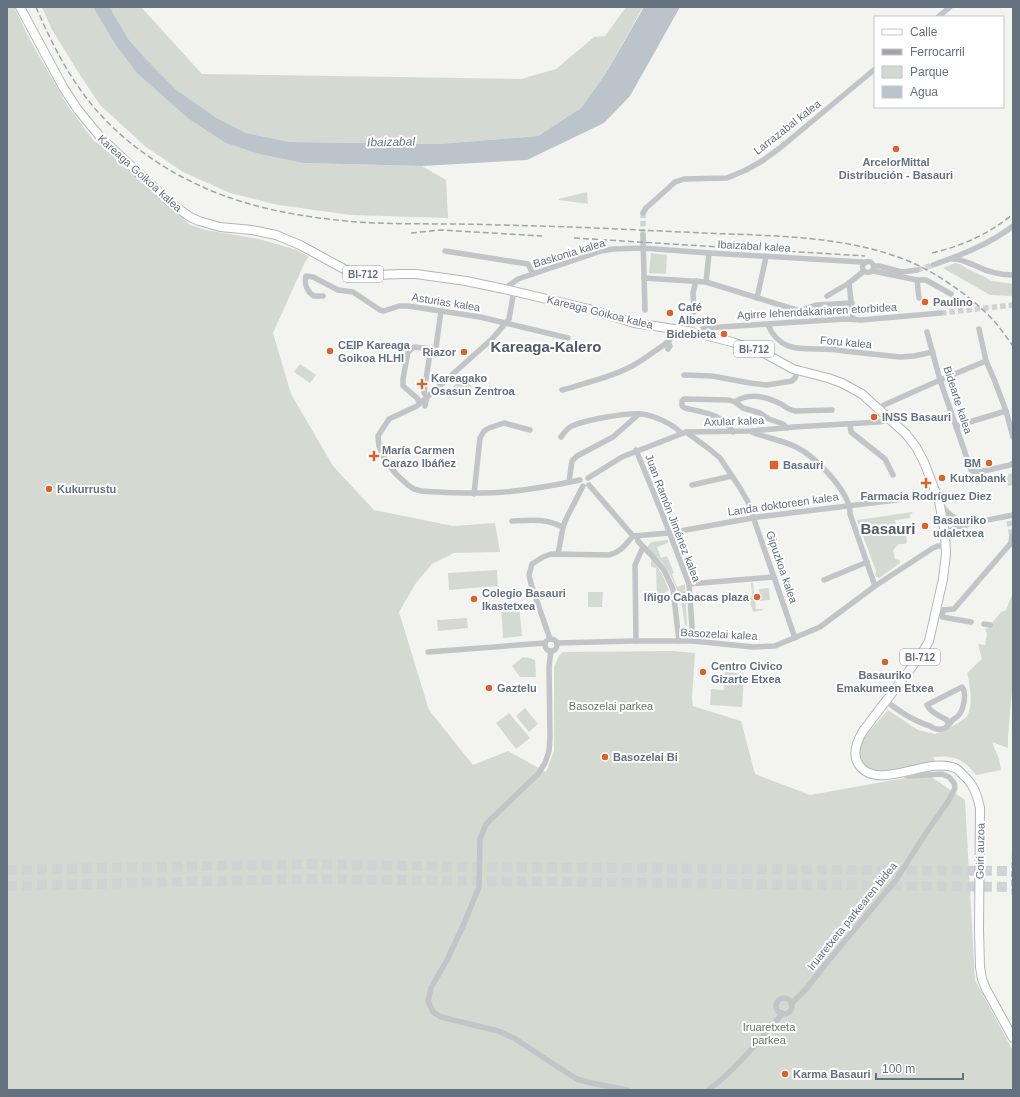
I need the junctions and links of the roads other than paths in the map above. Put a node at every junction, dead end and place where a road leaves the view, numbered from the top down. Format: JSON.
{"nodes":[{"id":1,"x":20,"y":7,"type":"edge"},
{"id":2,"x":950,"y":7,"type":"edge"},
{"id":3,"x":939,"y":16,"type":"edge"},
{"id":4,"x":874,"y":70,"type":"edge"},
{"id":5,"x":643,"y":212,"type":"tunnel mouth"},
{"id":6,"x":1013,"y":226,"type":"edge"},
{"id":7,"x":643,"y":236,"type":"tunnel mouth"},
{"id":8,"x":643,"y":248,"type":"junction"},
{"id":9,"x":972,"y":249,"type":"junction"},
{"id":10,"x":445,"y":251,"type":"dead end"},
{"id":11,"x":709,"y":254,"type":"junction"},
{"id":12,"x":766,"y":257,"type":"junction"},
{"id":13,"x":947,"y":259,"type":"junction"},
{"id":14,"x":968,"y":262,"type":"junction"},
{"id":15,"x":865,"y":263,"type":"junction"},
{"id":16,"x":933,"y":264,"type":"tunnel mouth"},
{"id":17,"x":873,"y":268,"type":"junction"},
{"id":18,"x":917,"y":270,"type":"tunnel mouth"},
{"id":19,"x":864,"y":271,"type":"junction"},
{"id":20,"x":534,"y":274,"type":"junction"},
{"id":21,"x":1013,"y":275,"type":"edge"},
{"id":22,"x":644,"y":278,"type":"junction"},
{"id":23,"x":917,"y":280,"type":"junction"},
{"id":24,"x":696,"y":281,"type":"junction"},
{"id":25,"x":706,"y":282,"type":"junction"},
{"id":26,"x":849,"y":283,"type":"junction"},
{"id":27,"x":504,"y":289,"type":"junction"},
{"id":28,"x":514,"y":291,"type":"junction"},
{"id":29,"x":951,"y":294,"type":"dead end"},
{"id":30,"x":323,"y":296,"type":"dead end"},
{"id":31,"x":827,"y":296,"type":"dead end"},
{"id":32,"x":757,"y":298,"type":"junction"},
{"id":33,"x":919,"y":298,"type":"dead end"},
{"id":34,"x":852,"y":303,"type":"junction"},
{"id":35,"x":646,"y":310,"type":"dead end"},
{"id":36,"x":441,"y":311,"type":"junction"},
{"id":37,"x":694,"y":312,"type":"dead end"},
{"id":38,"x":941,"y":313,"type":"tunnel mouth"},
{"id":39,"x":853,"y":319,"type":"junction"},
{"id":40,"x":505,"y":324,"type":"junction"},
{"id":41,"x":768,"y":325,"type":"junction"},
{"id":42,"x":979,"y":328,"type":"dead end"},
{"id":43,"x":675,"y":329,"type":"junction"},
{"id":44,"x":927,"y":332,"type":"dead end"},
{"id":45,"x":697,"y":333,"type":"junction"},
{"id":46,"x":568,"y":338,"type":"dead end"},
{"id":47,"x":668,"y":342,"type":"junction"},
{"id":48,"x":668,"y":349,"type":"dead end"},
{"id":49,"x":932,"y":352,"type":"junction"},
{"id":50,"x":430,"y":353,"type":"dead end"},
{"id":51,"x":986,"y":361,"type":"junction"},
{"id":52,"x":798,"y":371,"type":"junction"},
{"id":53,"x":684,"y":374,"type":"dead end"},
{"id":54,"x":940,"y":380,"type":"junction"},
{"id":55,"x":562,"y":390,"type":"dead end"},
{"id":56,"x":427,"y":397,"type":"junction"},
{"id":57,"x":735,"y":402,"type":"junction"},
{"id":58,"x":423,"y":404,"type":"junction"},
{"id":59,"x":880,"y":409,"type":"junction"},
{"id":60,"x":832,"y":410,"type":"dead end"},
{"id":61,"x":1006,"y":411,"type":"junction"},
{"id":62,"x":639,"y":414,"type":"junction"},
{"id":63,"x":890,"y":419,"type":"junction"},
{"id":64,"x":850,"y":424,"type":"junction"},
{"id":65,"x":956,"y":426,"type":"junction"},
{"id":66,"x":787,"y":428,"type":"junction"},
{"id":67,"x":530,"y":430,"type":"dead end"},
{"id":68,"x":684,"y":432,"type":"junction"},
{"id":69,"x":733,"y":432,"type":"junction"},
{"id":70,"x":751,"y":432,"type":"junction"},
{"id":71,"x":561,"y":437,"type":"dead end"},
{"id":72,"x":1013,"y":437,"type":"edge"},
{"id":73,"x":636,"y":450,"type":"junction"},
{"id":74,"x":1013,"y":463,"type":"edge"},
{"id":75,"x":893,"y":475,"type":"dead end"},
{"id":76,"x":732,"y":476,"type":"junction"},
{"id":77,"x":569,"y":482,"type":"junction"},
{"id":78,"x":584,"y":484,"type":"junction"},
{"id":79,"x":692,"y":485,"type":"dead end"},
{"id":80,"x":474,"y":494,"type":"junction"},
{"id":81,"x":938,"y":498,"type":"junction"},
{"id":82,"x":849,"y":505,"type":"junction"},
{"id":83,"x":950,"y":516,"type":"junction"},
{"id":84,"x":754,"y":518,"type":"junction"},
{"id":85,"x":1010,"y":518,"type":"edge"},
{"id":86,"x":512,"y":521,"type":"dead end"},
{"id":87,"x":943,"y":522,"type":"junction"},
{"id":88,"x":983,"y":522,"type":"junction"},
{"id":89,"x":563,"y":527,"type":"junction"},
{"id":90,"x":669,"y":532,"type":"junction"},
{"id":91,"x":945,"y":533,"type":"junction"},
{"id":92,"x":635,"y":536,"type":"junction"},
{"id":93,"x":1012,"y":536,"type":"edge"},
{"id":94,"x":946,"y":546,"type":"junction"},
{"id":95,"x":643,"y":547,"type":"junction"},
{"id":96,"x":558,"y":554,"type":"junction"},
{"id":97,"x":867,"y":562,"type":"junction"},
{"id":98,"x":774,"y":577,"type":"junction"},
{"id":99,"x":824,"y":580,"type":"dead end"},
{"id":100,"x":689,"y":584,"type":"junction"},
{"id":101,"x":875,"y":586,"type":"junction"},
{"id":102,"x":940,"y":610,"type":"junction"},
{"id":103,"x":971,"y":622,"type":"dead end"},
{"id":104,"x":984,"y":624,"type":"dead end"},
{"id":105,"x":990,"y":625,"type":"dead end"},
{"id":106,"x":795,"y":638,"type":"junction"},
{"id":107,"x":550,"y":639,"type":"junction"},
{"id":108,"x":636,"y":641,"type":"junction"},
{"id":109,"x":679,"y":641,"type":"junction"},
{"id":110,"x":693,"y":641,"type":"junction"},
{"id":111,"x":545,"y":643,"type":"junction"},
{"id":112,"x":557,"y":643,"type":"junction"},
{"id":113,"x":550,"y":651,"type":"junction"},
{"id":114,"x":428,"y":652,"type":"dead end"},
{"id":115,"x":886,"y":702,"type":"junction"},
{"id":116,"x":948,"y":725,"type":"junction"},
{"id":117,"x":857,"y":763,"type":"joint"},
{"id":118,"x":904,"y":772,"type":"junction"},
{"id":119,"x":791,"y":1004,"type":"junction"},
{"id":120,"x":782,"y":1013,"type":"junction"},
{"id":121,"x":1013,"y":1038,"type":"edge"},
{"id":122,"x":628,"y":1090,"type":"edge"},
{"id":123,"x":708,"y":1090,"type":"edge"}],
"edges":[{"from":1,"to":27,"type":"main road","name":"Kareaga Goikoa kalea","number":"BI-712"},
{"from":2,"to":3,"type":"street"},
{"from":4,"to":5,"type":"street","name":"Larrazabal kalea"},
{"from":6,"to":9,"type":"street"},
{"from":7,"to":8,"type":"street"},
{"from":8,"to":11,"type":"street","name":"Ibaizabal kalea"},
{"from":8,"to":20,"type":"street","name":"Baskonia kalea"},
{"from":8,"to":22,"type":"street"},
{"from":9,"to":13,"type":"street"},
{"from":9,"to":14,"type":"street"},
{"from":10,"to":20,"type":"street"},
{"from":11,"to":12,"type":"street","name":"Ibaizabal kalea"},
{"from":11,"to":25,"type":"street"},
{"from":12,"to":15,"type":"street","name":"Ibaizabal kalea"},
{"from":12,"to":32,"type":"street"},
{"from":13,"to":14,"type":"street"},
{"from":13,"to":16,"type":"street"},
{"from":14,"to":21,"type":"street"},
{"from":15,"to":17,"type":"street"},
{"from":15,"to":19,"type":"street"},
{"from":17,"to":18,"type":"street"},
{"from":17,"to":19,"type":"street"},
{"from":17,"to":23,"type":"street"},
{"from":19,"to":26,"type":"street"},
{"from":20,"to":27,"type":"street","name":"Baskonia kalea"},
{"from":22,"to":24,"type":"street"},
{"from":22,"to":35,"type":"street"},
{"from":23,"to":29,"type":"street"},
{"from":23,"to":33,"type":"street"},
{"from":24,"to":25,"type":"street"},
{"from":24,"to":37,"type":"street"},
{"from":25,"to":32,"type":"street"},
{"from":26,"to":31,"type":"street"},
{"from":26,"to":34,"type":"street"},
{"from":27,"to":28,"type":"main road","name":"Kareaga Goikoa kalea","number":"BI-712"},
{"from":28,"to":40,"type":"street"},
{"from":28,"to":43,"type":"main road","name":"Kareaga Goikoa kalea","number":"BI-712"},
{"from":30,"to":36,"type":"street","name":"Asturias kalea"},
{"from":32,"to":34,"type":"street"},
{"from":34,"to":39,"type":"street"},
{"from":36,"to":40,"type":"street","name":"Asturias kalea"},
{"from":36,"to":58,"type":"street"},
{"from":38,"to":39,"type":"street","name":"Agirre lehendakariaren etorbidea"},
{"from":39,"to":41,"type":"street","name":"Agirre lehendakariaren etorbidea"},
{"from":40,"to":46,"type":"street","name":"Asturias kalea"},
{"from":40,"to":56,"type":"street"},
{"from":41,"to":45,"type":"street","name":"Agirre lehendakariaren etorbidea"},
{"from":41,"to":49,"type":"street","name":"Foru kalea"},
{"from":42,"to":51,"type":"street"},
{"from":43,"to":45,"type":"main road","name":"Kareaga Goikoa kalea","number":"BI-712"},
{"from":43,"to":47,"type":"street"},
{"from":44,"to":49,"type":"street","name":"Bidearte kalea"},
{"from":45,"to":52,"type":"main road","name":"Kareaga Goikoa kalea","number":"BI-712"},
{"from":47,"to":48,"type":"street"},
{"from":47,"to":55,"type":"street"},
{"from":49,"to":54,"type":"street","name":"Bidearte kalea"},
{"from":50,"to":56,"type":"street"},
{"from":51,"to":54,"type":"street"},
{"from":51,"to":61,"type":"street"},
{"from":52,"to":53,"type":"street"},
{"from":52,"to":59,"type":"main road","name":"Kareaga Goikoa kalea","number":"BI-712"},
{"from":54,"to":59,"type":"street"},
{"from":54,"to":65,"type":"street","name":"Bidearte kalea"},
{"from":56,"to":58,"type":"street"},
{"from":57,"to":60,"type":"street"},
{"from":57,"to":66,"type":"street"},
{"from":57,"to":69,"type":"street"},
{"from":58,"to":80,"type":"street","name":"Axular kalea"},
{"from":59,"to":63,"type":"main road","name":"Kareaga Goikoa kalea","number":"BI-712"},
{"from":61,"to":65,"type":"street"},
{"from":61,"to":72,"type":"street"},
{"from":62,"to":68,"type":"street","name":"Gipuzkoa kalea"},
{"from":62,"to":71,"type":"street"},
{"from":62,"to":77,"type":"street"},
{"from":63,"to":64,"type":"street","name":"Axular kalea"},
{"from":63,"to":81,"type":"main road","name":"Kareaga Goikoa kalea","number":"BI-712"},
{"from":64,"to":66,"type":"street","name":"Axular kalea"},
{"from":64,"to":75,"type":"street"},
{"from":65,"to":74,"type":"street","name":"Bidearte kalea"},
{"from":66,"to":70,"type":"street","name":"Axular kalea"},
{"from":67,"to":80,"type":"street"},
{"from":68,"to":69,"type":"street","name":"Axular kalea"},
{"from":68,"to":73,"type":"street","name":"Axular kalea"},
{"from":68,"to":76,"type":"street","name":"Gipuzkoa kalea"},
{"from":69,"to":70,"type":"street","name":"Axular kalea"},
{"from":70,"to":82,"type":"street"},
{"from":73,"to":78,"type":"street","name":"Axular kalea"},
{"from":73,"to":90,"type":"street","name":"Juan Ramón Jiménez kalea"},
{"from":76,"to":79,"type":"street"},
{"from":76,"to":84,"type":"street","name":"Gipuzkoa kalea"},
{"from":77,"to":78,"type":"street","name":"Axular kalea"},
{"from":77,"to":80,"type":"street","name":"Axular kalea"},
{"from":78,"to":89,"type":"street"},
{"from":78,"to":92,"type":"street"},
{"from":81,"to":82,"type":"street","name":"Landa doktoreen kalea"},
{"from":81,"to":83,"type":"street"},
{"from":81,"to":87,"type":"main road","name":"Kareaga Goikoa kalea","number":"BI-712"},
{"from":82,"to":84,"type":"street","name":"Landa doktoreen kalea"},
{"from":82,"to":97,"type":"street"},
{"from":83,"to":87,"type":"street"},
{"from":83,"to":88,"type":"street"},
{"from":84,"to":90,"type":"street","name":"Landa doktoreen kalea"},
{"from":84,"to":98,"type":"street","name":"Gipuzkoa kalea"},
{"from":85,"to":88,"type":"street"},
{"from":86,"to":89,"type":"street"},
{"from":87,"to":91,"type":"main road","name":"Kareaga Goikoa kalea","number":"BI-712"},
{"from":88,"to":91,"type":"street"},
{"from":89,"to":96,"type":"street"},
{"from":90,"to":92,"type":"street","name":"Landa doktoreen kalea"},
{"from":90,"to":100,"type":"street","name":"Juan Ramón Jiménez kalea"},
{"from":91,"to":94,"type":"main road","name":"Kareaga Goikoa kalea","number":"BI-712"},
{"from":92,"to":95,"type":"street"},
{"from":92,"to":96,"type":"street"},
{"from":93,"to":102,"type":"street"},
{"from":94,"to":101,"type":"street","name":"Basozelai kalea"},
{"from":94,"to":102,"type":"main road","name":"Kareaga Goikoa kalea","number":"BI-712"},
{"from":95,"to":108,"type":"street"},
{"from":95,"to":109,"type":"street"},
{"from":96,"to":107,"type":"street"},
{"from":97,"to":99,"type":"street"},
{"from":97,"to":101,"type":"street"},
{"from":98,"to":100,"type":"street"},
{"from":98,"to":106,"type":"street","name":"Gipuzkoa kalea"},
{"from":100,"to":110,"type":"street","name":"Juan Ramón Jiménez kalea"},
{"from":101,"to":106,"type":"street","name":"Basozelai kalea"},
{"from":102,"to":103,"type":"street"},
{"from":102,"to":115,"type":"main road","name":"Kareaga Goikoa kalea","number":"BI-712"},
{"from":104,"to":105,"type":"street"},
{"from":106,"to":110,"type":"street","name":"Basozelai kalea"},
{"from":107,"to":111,"type":"street"},
{"from":107,"to":112,"type":"street"},
{"from":108,"to":109,"type":"street","name":"Basozelai kalea"},
{"from":108,"to":112,"type":"street","name":"Basozelai kalea"},
{"from":109,"to":110,"type":"street","name":"Basozelai kalea"},
{"from":111,"to":113,"type":"street"},
{"from":111,"to":114,"type":"street"},
{"from":112,"to":113,"type":"street"},
{"from":113,"to":122,"type":"street"},
{"from":115,"to":116,"type":"street"},
{"from":115,"to":117,"type":"main road","name":"Kareaga Goikoa kalea","number":"BI-712"},
{"from":116,"to":116,"type":"street"},
{"from":117,"to":118,"type":"main road","name":"Goiri auzoa","number":"BI-712"},
{"from":118,"to":119,"type":"street","name":"Iruaretxeta parkearen bidea"},
{"from":118,"to":121,"type":"main road","name":"Goiri auzoa","number":"BI-712"},
{"from":119,"to":120,"type":"street"},
{"from":119,"to":120,"type":"street"},
{"from":120,"to":123,"type":"street"}]}
